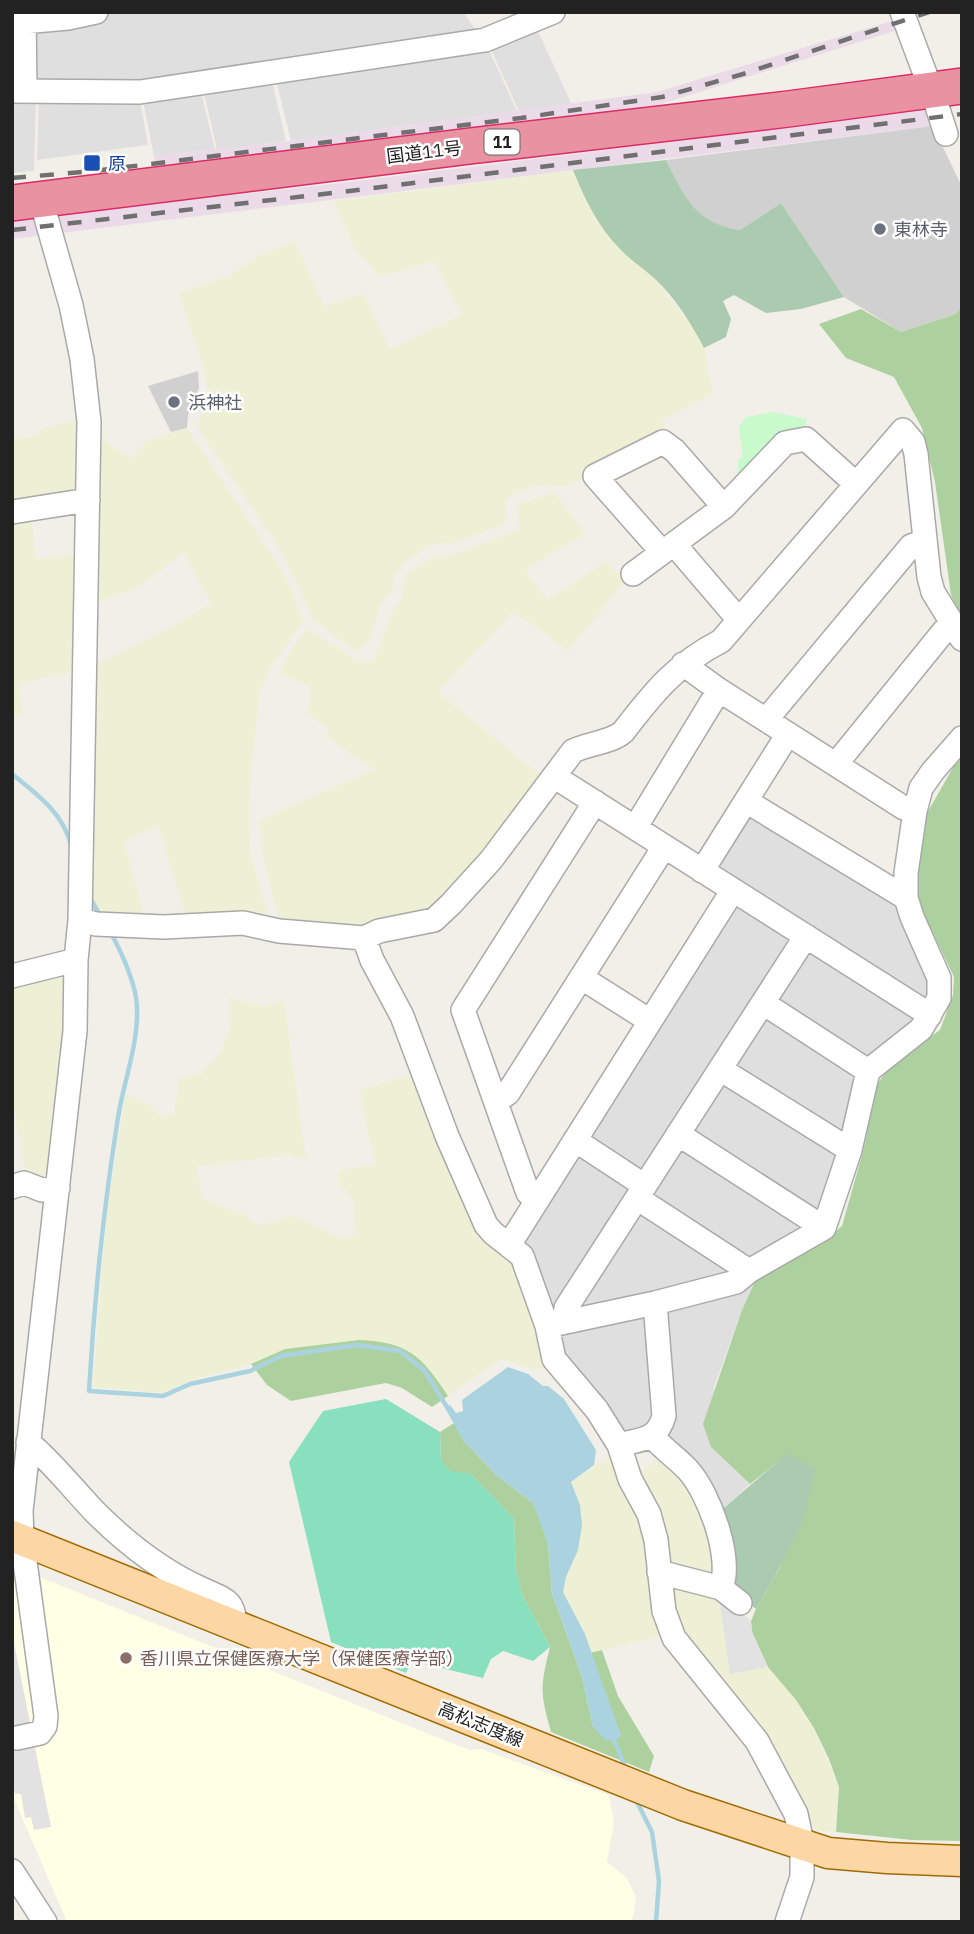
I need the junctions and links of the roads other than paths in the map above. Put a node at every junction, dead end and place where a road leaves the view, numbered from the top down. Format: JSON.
{"nodes":[{"id":1,"x":96,"y":12,"type":"edge"},
{"id":2,"x":553,"y":12,"type":"edge"},
{"id":3,"x":902,"y":12,"type":"edge"},
{"id":4,"x":20,"y":19,"type":"edge"},
{"id":5,"x":947,"y":88,"type":"edge"},
{"id":6,"x":19,"y":91,"type":"edge"},
{"id":7,"x":946,"y":134,"type":"dead end"},
{"id":8,"x":27,"y":201,"type":"edge"},
{"id":9,"x":856,"y":484,"type":"junction"},
{"id":10,"x":88,"y":500,"type":"junction"},
{"id":11,"x":724,"y":507,"type":"junction"},
{"id":12,"x":12,"y":512,"type":"edge"},
{"id":13,"x":925,"y":541,"type":"junction"},
{"id":14,"x":668,"y":548,"type":"junction"},
{"id":15,"x":633,"y":574,"type":"dead end"},
{"id":16,"x":739,"y":620,"type":"junction"},
{"id":17,"x":958,"y":632,"type":"edge"},
{"id":18,"x":683,"y":664,"type":"junction"},
{"id":19,"x":719,"y":690,"type":"junction"},
{"id":20,"x":766,"y":720,"type":"junction"},
{"id":21,"x":788,"y":734,"type":"junction"},
{"id":22,"x":962,"y":738,"type":"edge"},
{"id":23,"x":836,"y":764,"type":"junction"},
{"id":24,"x":555,"y":777,"type":"junction"},
{"id":25,"x":746,"y":801,"type":"junction"},
{"id":26,"x":595,"y":802,"type":"junction"},
{"id":27,"x":915,"y":811,"type":"junction"},
{"id":28,"x":635,"y":828,"type":"junction"},
{"id":29,"x":664,"y":846,"type":"junction"},
{"id":30,"x":702,"y":871,"type":"junction"},
{"id":31,"x":733,"y":890,"type":"junction"},
{"id":32,"x":906,"y":898,"type":"junction"},
{"id":33,"x":80,"y":920,"type":"junction"},
{"id":34,"x":806,"y":936,"type":"junction"},
{"id":35,"x":364,"y":938,"type":"junction"},
{"id":36,"x":76,"y":960,"type":"junction"},
{"id":37,"x":12,"y":976,"type":"edge"},
{"id":38,"x":582,"y":978,"type":"junction"},
{"id":39,"x":763,"y":1003,"type":"junction"},
{"id":40,"x":930,"y":1014,"type":"junction"},
{"id":41,"x":650,"y":1021,"type":"junction"},
{"id":42,"x":720,"y":1069,"type":"junction"},
{"id":43,"x":868,"y":1071,"type":"junction"},
{"id":44,"x":496,"y":1102,"type":"junction"},
{"id":45,"x":678,"y":1135,"type":"junction"},
{"id":46,"x":575,"y":1140,"type":"junction"},
{"id":47,"x":850,"y":1150,"type":"junction"},
{"id":48,"x":12,"y":1186,"type":"edge"},
{"id":49,"x":58,"y":1188,"type":"junction"},
{"id":50,"x":641,"y":1192,"type":"junction"},
{"id":51,"x":537,"y":1199,"type":"junction"},
{"id":52,"x":824,"y":1228,"type":"junction"},
{"id":53,"x":509,"y":1245,"type":"junction"},
{"id":54,"x":749,"y":1271,"type":"junction"},
{"id":55,"x":655,"y":1303,"type":"junction"},
{"id":56,"x":555,"y":1324,"type":"junction"},
{"id":57,"x":23,"y":1426,"type":"edge"},
{"id":58,"x":652,"y":1436,"type":"junction"},
{"id":59,"x":619,"y":1445,"type":"junction"},
{"id":60,"x":17,"y":1538,"type":"edge"},
{"id":61,"x":659,"y":1572,"type":"junction"},
{"id":62,"x":721,"y":1588,"type":"junction"},
{"id":63,"x":740,"y":1604,"type":"dead end"},
{"id":64,"x":234,"y":1626,"type":"junction"},
{"id":65,"x":17,"y":1738,"type":"dead end"},
{"id":66,"x":802,"y":1843,"type":"junction"},
{"id":67,"x":962,"y":1861,"type":"edge"},
{"id":68,"x":12,"y":1871,"type":"edge"},
{"id":69,"x":31,"y":1898,"type":"junction"},
{"id":70,"x":27,"y":1922,"type":"edge"},
{"id":71,"x":46,"y":1922,"type":"edge"},
{"id":72,"x":787,"y":1922,"type":"edge"}],
"edges":[{"from":1,"to":4,"type":"street"},
{"from":2,"to":6,"type":"street"},
{"from":3,"to":5,"type":"street"},
{"from":4,"to":6,"type":"street"},
{"from":5,"to":7,"type":"street"},
{"from":5,"to":8,"type":"highway","name":"国道11号","number":"11"},
{"from":8,"to":10,"type":"street"},
{"from":9,"to":11,"type":"street"},
{"from":9,"to":13,"type":"street"},
{"from":9,"to":16,"type":"street"},
{"from":10,"to":12,"type":"street"},
{"from":10,"to":33,"type":"street"},
{"from":11,"to":14,"type":"street"},
{"from":11,"to":14,"type":"street"},
{"from":13,"to":17,"type":"street"},
{"from":13,"to":20,"type":"street"},
{"from":14,"to":15,"type":"street"},
{"from":14,"to":16,"type":"street"},
{"from":16,"to":18,"type":"street"},
{"from":17,"to":23,"type":"street"},
{"from":18,"to":19,"type":"street"},
{"from":18,"to":24,"type":"street"},
{"from":19,"to":20,"type":"street"},
{"from":19,"to":28,"type":"street"},
{"from":20,"to":21,"type":"street"},
{"from":21,"to":23,"type":"street"},
{"from":21,"to":25,"type":"street"},
{"from":22,"to":27,"type":"street"},
{"from":23,"to":27,"type":"street"},
{"from":24,"to":26,"type":"street"},
{"from":24,"to":35,"type":"street"},
{"from":25,"to":30,"type":"street"},
{"from":25,"to":32,"type":"street"},
{"from":26,"to":28,"type":"street"},
{"from":26,"to":44,"type":"street"},
{"from":27,"to":32,"type":"street"},
{"from":28,"to":29,"type":"street"},
{"from":29,"to":30,"type":"street"},
{"from":29,"to":38,"type":"street"},
{"from":30,"to":31,"type":"street"},
{"from":31,"to":34,"type":"street"},
{"from":31,"to":41,"type":"street"},
{"from":32,"to":40,"type":"street"},
{"from":33,"to":35,"type":"street"},
{"from":33,"to":36,"type":"street"},
{"from":34,"to":39,"type":"street"},
{"from":34,"to":40,"type":"street"},
{"from":35,"to":53,"type":"street"},
{"from":36,"to":37,"type":"street"},
{"from":36,"to":49,"type":"street"},
{"from":38,"to":41,"type":"street"},
{"from":38,"to":44,"type":"street"},
{"from":39,"to":42,"type":"street"},
{"from":39,"to":43,"type":"street"},
{"from":40,"to":43,"type":"street"},
{"from":41,"to":46,"type":"street"},
{"from":42,"to":45,"type":"street"},
{"from":42,"to":47,"type":"street"},
{"from":43,"to":47,"type":"street"},
{"from":44,"to":51,"type":"street"},
{"from":45,"to":50,"type":"street"},
{"from":45,"to":52,"type":"street"},
{"from":46,"to":50,"type":"street"},
{"from":46,"to":51,"type":"street"},
{"from":47,"to":52,"type":"street"},
{"from":48,"to":49,"type":"street"},
{"from":49,"to":57,"type":"street"},
{"from":50,"to":54,"type":"street"},
{"from":50,"to":56,"type":"street"},
{"from":51,"to":53,"type":"street"},
{"from":52,"to":54,"type":"street"},
{"from":53,"to":56,"type":"street"},
{"from":54,"to":55,"type":"street"},
{"from":55,"to":56,"type":"street"},
{"from":55,"to":58,"type":"street"},
{"from":56,"to":59,"type":"street"},
{"from":57,"to":60,"type":"street"},
{"from":57,"to":64,"type":"street"},
{"from":58,"to":59,"type":"street"},
{"from":58,"to":62,"type":"street"},
{"from":59,"to":61,"type":"street"},
{"from":60,"to":64,"type":"main road","name":"高松志度線"},
{"from":60,"to":65,"type":"street"},
{"from":61,"to":62,"type":"street"},
{"from":61,"to":66,"type":"street"},
{"from":62,"to":63,"type":"street"},
{"from":64,"to":66,"type":"main road","name":"高松志度線"},
{"from":66,"to":67,"type":"main road","name":"高松志度線"},
{"from":66,"to":72,"type":"street"},
{"from":68,"to":69,"type":"street"},
{"from":69,"to":70,"type":"street"},
{"from":69,"to":71,"type":"street"}]}
